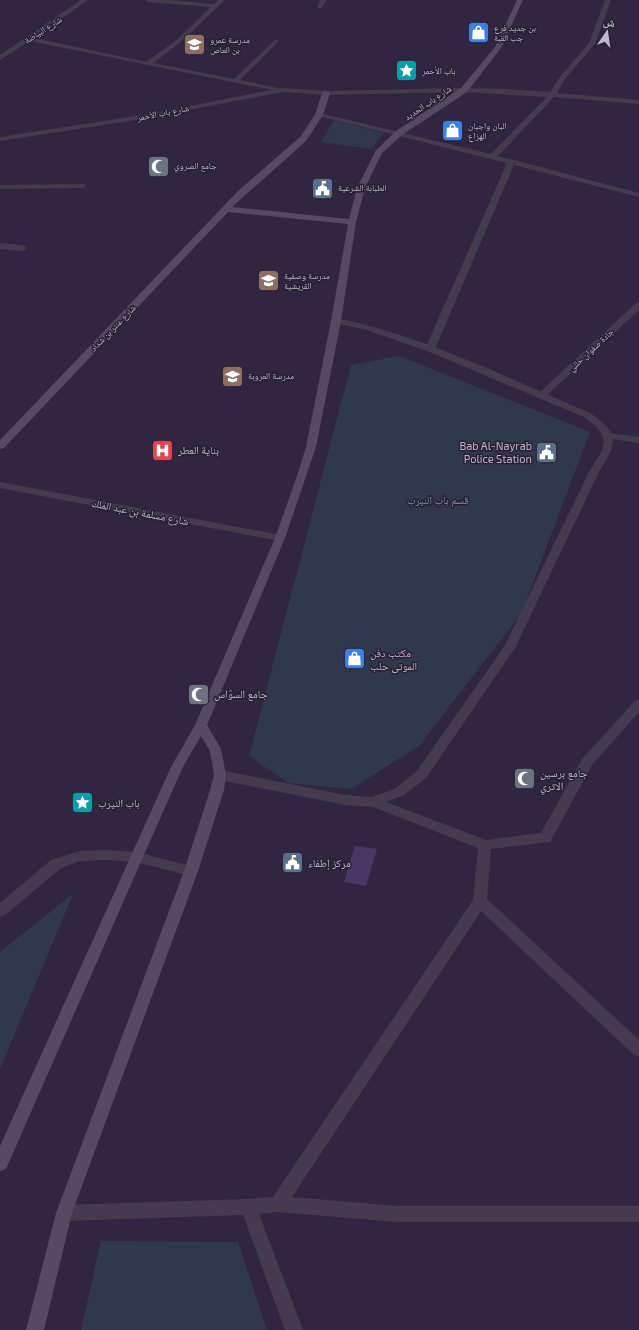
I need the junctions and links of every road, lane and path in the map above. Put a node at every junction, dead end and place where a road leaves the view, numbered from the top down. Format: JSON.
{"nodes":[{"id":1,"x":86,"y":0,"type":"edge"},
{"id":2,"x":148,"y":0,"type":"edge"},
{"id":3,"x":222,"y":0,"type":"edge"},
{"id":4,"x":323,"y":0,"type":"edge"},
{"id":5,"x":520,"y":0,"type":"edge"},
{"id":6,"x":608,"y":0,"type":"edge"},
{"id":7,"x":216,"y":6,"type":"junction"},
{"id":8,"x":320,"y":7,"type":"dead end"},
{"id":9,"x":30,"y":39,"type":"junction"},
{"id":10,"x":276,"y":41,"type":"dead end"},
{"id":11,"x":0,"y":58,"type":"edge"},
{"id":12,"x":147,"y":64,"type":"junction"},
{"id":13,"x":235,"y":80,"type":"junction"},
{"id":14,"x":282,"y":90,"type":"junction"},
{"id":15,"x":464,"y":90,"type":"junction"},
{"id":16,"x":326,"y":93,"type":"junction"},
{"id":17,"x":552,"y":95,"type":"junction"},
{"id":18,"x":639,"y":102,"type":"edge"},
{"id":19,"x":319,"y":115,"type":"junction"},
{"id":20,"x":399,"y":133,"type":"junction"},
{"id":21,"x":0,"y":139,"type":"edge"},
{"id":22,"x":492,"y":158,"type":"junction"},
{"id":23,"x":511,"y":163,"type":"junction"},
{"id":24,"x":82,"y":186,"type":"dead end"},
{"id":25,"x":0,"y":187,"type":"edge"},
{"id":26,"x":639,"y":195,"type":"edge"},
{"id":27,"x":226,"y":209,"type":"junction"},
{"id":28,"x":352,"y":222,"type":"junction"},
{"id":29,"x":0,"y":246,"type":"edge"},
{"id":30,"x":23,"y":248,"type":"dead end"},
{"id":31,"x":639,"y":305,"type":"edge"},
{"id":32,"x":336,"y":322,"type":"junction"},
{"id":33,"x":430,"y":349,"type":"junction"},
{"id":34,"x":542,"y":395,"type":"junction"},
{"id":35,"x":609,"y":436,"type":"junction"},
{"id":36,"x":639,"y":440,"type":"edge"},
{"id":37,"x":0,"y":446,"type":"edge"},
{"id":38,"x":0,"y":485,"type":"edge"},
{"id":39,"x":280,"y":538,"type":"junction"},
{"id":40,"x":639,"y":704,"type":"edge"},
{"id":41,"x":200,"y":725,"type":"junction"},
{"id":42,"x":220,"y":775,"type":"junction"},
{"id":43,"x":373,"y":802,"type":"junction"},
{"id":44,"x":484,"y":845,"type":"junction"},
{"id":45,"x":136,"y":857,"type":"junction"},
{"id":46,"x":191,"y":872,"type":"junction"},
{"id":47,"x":480,"y":901,"type":"junction"},
{"id":48,"x":0,"y":911,"type":"edge"},
{"id":49,"x":639,"y":1050,"type":"edge"},
{"id":50,"x":0,"y":1164,"type":"edge"},
{"id":51,"x":278,"y":1204,"type":"junction"},
{"id":52,"x":248,"y":1207,"type":"junction"},
{"id":53,"x":64,"y":1213,"type":"junction"},
{"id":54,"x":639,"y":1214,"type":"edge"},
{"id":55,"x":35,"y":1330,"type":"edge"},
{"id":56,"x":294,"y":1330,"type":"edge"}],
"edges":[{"from":1,"to":9,"type":"street","name":"شارع البياضة"},
{"from":2,"to":7,"type":"street"},
{"from":3,"to":7,"type":"street"},
{"from":4,"to":8,"type":"street"},
{"from":5,"to":15,"type":"main road","name":"شارع باب الحديد"},
{"from":6,"to":17,"type":"street"},
{"from":7,"to":12,"type":"street"},
{"from":9,"to":11,"type":"street","name":"شارع البياضة"},
{"from":9,"to":12,"type":"street"},
{"from":10,"to":13,"type":"street"},
{"from":12,"to":13,"type":"street"},
{"from":13,"to":14,"type":"street"},
{"from":14,"to":16,"type":"street","name":"شارع باب الأحمر"},
{"from":14,"to":21,"type":"street","name":"شارع باب الأحمر"},
{"from":15,"to":16,"type":"street","name":"شارع باب الأحمر"},
{"from":15,"to":17,"type":"street","name":"شارع باب الأحمر"},
{"from":15,"to":20,"type":"main road","name":"شارع باب الحديد"},
{"from":16,"to":19,"type":"main road","name":"شارع عنتر بن شداد"},
{"from":17,"to":18,"type":"street","name":"شارع باب الأحمر"},
{"from":17,"to":22,"type":"street"},
{"from":19,"to":20,"type":"street"},
{"from":19,"to":27,"type":"main road","name":"شارع عنتر بن شداد"},
{"from":20,"to":22,"type":"street"},
{"from":20,"to":28,"type":"main road","name":"شارع باب الحديد"},
{"from":22,"to":23,"type":"street"},
{"from":23,"to":26,"type":"street"},
{"from":23,"to":33,"type":"street"},
{"from":24,"to":25,"type":"street"},
{"from":27,"to":28,"type":"main road"},
{"from":27,"to":37,"type":"main road","name":"شارع عنتر بن شداد"},
{"from":28,"to":32,"type":"main road","name":"شارع باب الحديد"},
{"from":29,"to":30,"type":"street"},
{"from":31,"to":34,"type":"street","name":"جادة صفوان حللي"},
{"from":32,"to":33,"type":"street"},
{"from":32,"to":39,"type":"main road","name":"شارع باب الحديد"},
{"from":33,"to":34,"type":"street"},
{"from":34,"to":35,"type":"street"},
{"from":35,"to":36,"type":"street"},
{"from":35,"to":43,"type":"street"},
{"from":38,"to":39,"type":"street","name":"شارع مسلمة بن عبد الملك"},
{"from":39,"to":41,"type":"main road","name":"شارع باب الحديد"},
{"from":40,"to":44,"type":"street"},
{"from":41,"to":42,"type":"main road"},
{"from":41,"to":45,"type":"main road","name":"شارع باب الحديد"},
{"from":42,"to":43,"type":"street"},
{"from":42,"to":46,"type":"main road"},
{"from":43,"to":44,"type":"street"},
{"from":44,"to":47,"type":"street"},
{"from":45,"to":46,"type":"street"},
{"from":45,"to":48,"type":"street"},
{"from":45,"to":50,"type":"main road","name":"شارع باب الحديد"},
{"from":46,"to":53,"type":"main road"},
{"from":47,"to":49,"type":"street"},
{"from":47,"to":51,"type":"street"},
{"from":51,"to":52,"type":"street"},
{"from":51,"to":54,"type":"street"},
{"from":52,"to":53,"type":"street"},
{"from":52,"to":56,"type":"street"},
{"from":53,"to":55,"type":"main road"}]}
